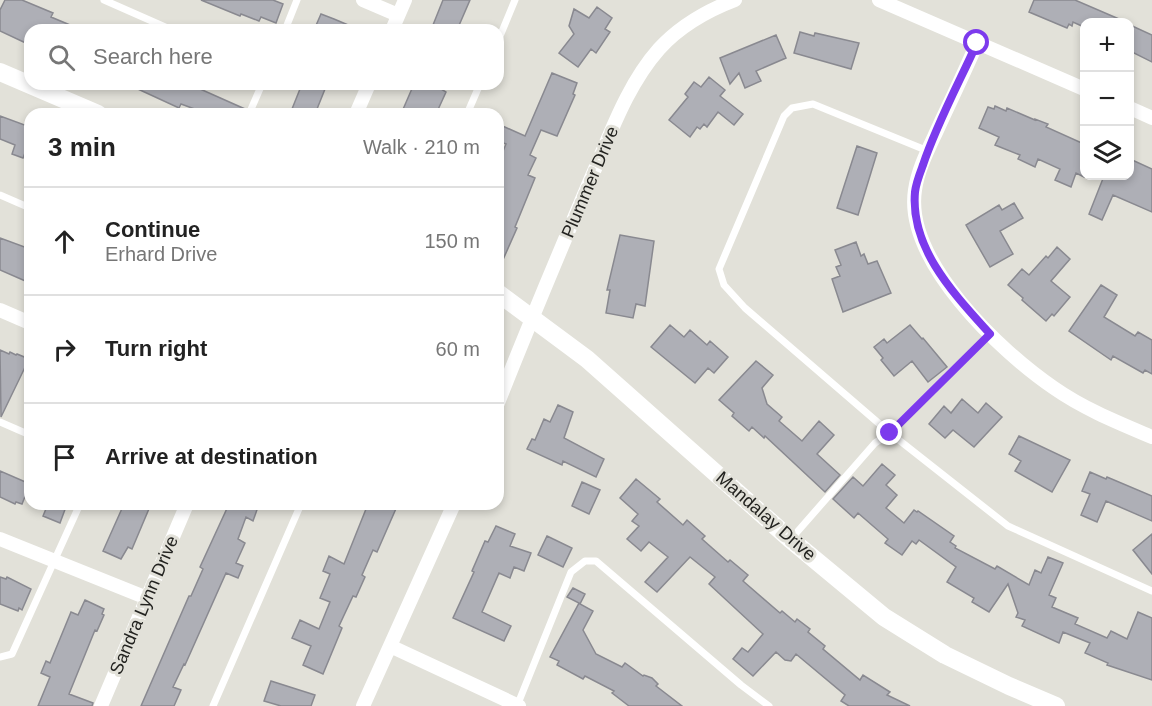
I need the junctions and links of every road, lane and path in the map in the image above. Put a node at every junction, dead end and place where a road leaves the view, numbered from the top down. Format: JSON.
{"nodes":[{"id":1,"x":104,"y":0,"type":"edge"},
{"id":2,"x":297,"y":0,"type":"edge"},
{"id":3,"x":363,"y":0,"type":"edge"},
{"id":4,"x":405,"y":0,"type":"edge"},
{"id":5,"x":515,"y":0,"type":"edge"},
{"id":6,"x":879,"y":0,"type":"edge"},
{"id":7,"x":732,"y":1,"type":"edge"},
{"id":8,"x":399,"y":15,"type":"junction"},
{"id":9,"x":158,"y":24,"type":"edge"},
{"id":10,"x":287,"y":24,"type":"edge"},
{"id":11,"x":395,"y":24,"type":"edge"},
{"id":12,"x":504,"y":27,"type":"edge"},
{"id":13,"x":977,"y":43,"type":"junction"},
{"id":14,"x":0,"y":72,"type":"edge"},
{"id":15,"x":24,"y":82,"type":"edge"},
{"id":16,"x":1080,"y":87,"type":"edge"},
{"id":17,"x":42,"y":90,"type":"edge"},
{"id":18,"x":259,"y":90,"type":"edge"},
{"id":19,"x":366,"y":90,"type":"edge"},
{"id":20,"x":477,"y":90,"type":"edge"},
{"id":21,"x":84,"y":108,"type":"edge"},
{"id":22,"x":252,"y":108,"type":"edge"},
{"id":23,"x":359,"y":108,"type":"edge"},
{"id":24,"x":470,"y":108,"type":"edge"},
{"id":25,"x":1134,"y":110,"type":"edge"},
{"id":26,"x":1152,"y":118,"type":"edge"},
{"id":27,"x":928,"y":151,"type":"junction"},
{"id":28,"x":0,"y":195,"type":"edge"},
{"id":29,"x":24,"y":205,"type":"edge"},
{"id":30,"x":504,"y":297,"type":"edge"},
{"id":31,"x":0,"y":310,"type":"edge"},
{"id":32,"x":531,"y":317,"type":"junction"},
{"id":33,"x":24,"y":320,"type":"edge"},
{"id":34,"x":990,"y":334,"type":"junction"},
{"id":35,"x":504,"y":387,"type":"edge"},
{"id":36,"x":0,"y":422,"type":"edge"},
{"id":37,"x":24,"y":432,"type":"edge"},
{"id":38,"x":890,"y":433,"type":"junction"},
{"id":39,"x":1152,"y":437,"type":"edge"},
{"id":40,"x":77,"y":510,"type":"edge"},
{"id":41,"x":184,"y":510,"type":"edge"},
{"id":42,"x":298,"y":510,"type":"edge"},
{"id":43,"x":451,"y":510,"type":"edge"},
{"id":44,"x":0,"y":539,"type":"edge"},
{"id":45,"x":790,"y":539,"type":"junction"},
{"id":46,"x":55,"y":561,"type":"junction"},
{"id":47,"x":1152,"y":591,"type":"edge"},
{"id":48,"x":147,"y":598,"type":"junction"},
{"id":49,"x":390,"y":646,"type":"junction"},
{"id":50,"x":0,"y":657,"type":"edge"},
{"id":51,"x":101,"y":706,"type":"edge"},
{"id":52,"x":213,"y":706,"type":"edge"},
{"id":53,"x":363,"y":706,"type":"edge"},
{"id":54,"x":518,"y":706,"type":"edge"},
{"id":55,"x":769,"y":706,"type":"edge"},
{"id":56,"x":1056,"y":706,"type":"edge"}],
"edges":[{"from":1,"to":9,"type":"lane"},
{"from":2,"to":10,"type":"lane"},
{"from":3,"to":8,"type":"street"},
{"from":4,"to":8,"type":"street"},
{"from":5,"to":12,"type":"lane"},
{"from":6,"to":13,"type":"street"},
{"from":7,"to":32,"type":"street","name":"Plummer Drive"},
{"from":8,"to":11,"type":"street"},
{"from":13,"to":16,"type":"street"},
{"from":13,"to":27,"type":"street"},
{"from":14,"to":15,"type":"street"},
{"from":17,"to":21,"type":"street"},
{"from":18,"to":22,"type":"lane"},
{"from":19,"to":23,"type":"street"},
{"from":20,"to":24,"type":"lane"},
{"from":25,"to":26,"type":"street"},
{"from":27,"to":34,"type":"street"},
{"from":27,"to":38,"type":"lane"},
{"from":28,"to":29,"type":"lane"},
{"from":30,"to":32,"type":"street","name":"Mandalay Drive"},
{"from":31,"to":33,"type":"street"},
{"from":32,"to":35,"type":"street","name":"Plummer Drive"},
{"from":32,"to":45,"type":"street","name":"Mandalay Drive"},
{"from":34,"to":38,"type":"lane"},
{"from":34,"to":39,"type":"street"},
{"from":36,"to":37,"type":"lane"},
{"from":38,"to":45,"type":"lane"},
{"from":38,"to":47,"type":"lane"},
{"from":40,"to":46,"type":"lane"},
{"from":41,"to":48,"type":"street","name":"Sandra Lynn Drive"},
{"from":42,"to":52,"type":"lane"},
{"from":43,"to":49,"type":"street"},
{"from":44,"to":46,"type":"street"},
{"from":45,"to":56,"type":"street","name":"Mandalay Drive"},
{"from":46,"to":48,"type":"street"},
{"from":46,"to":50,"type":"lane"},
{"from":48,"to":51,"type":"street","name":"Sandra Lynn Drive"},
{"from":49,"to":53,"type":"street"},
{"from":49,"to":54,"type":"street"},
{"from":54,"to":55,"type":"lane"}]}
